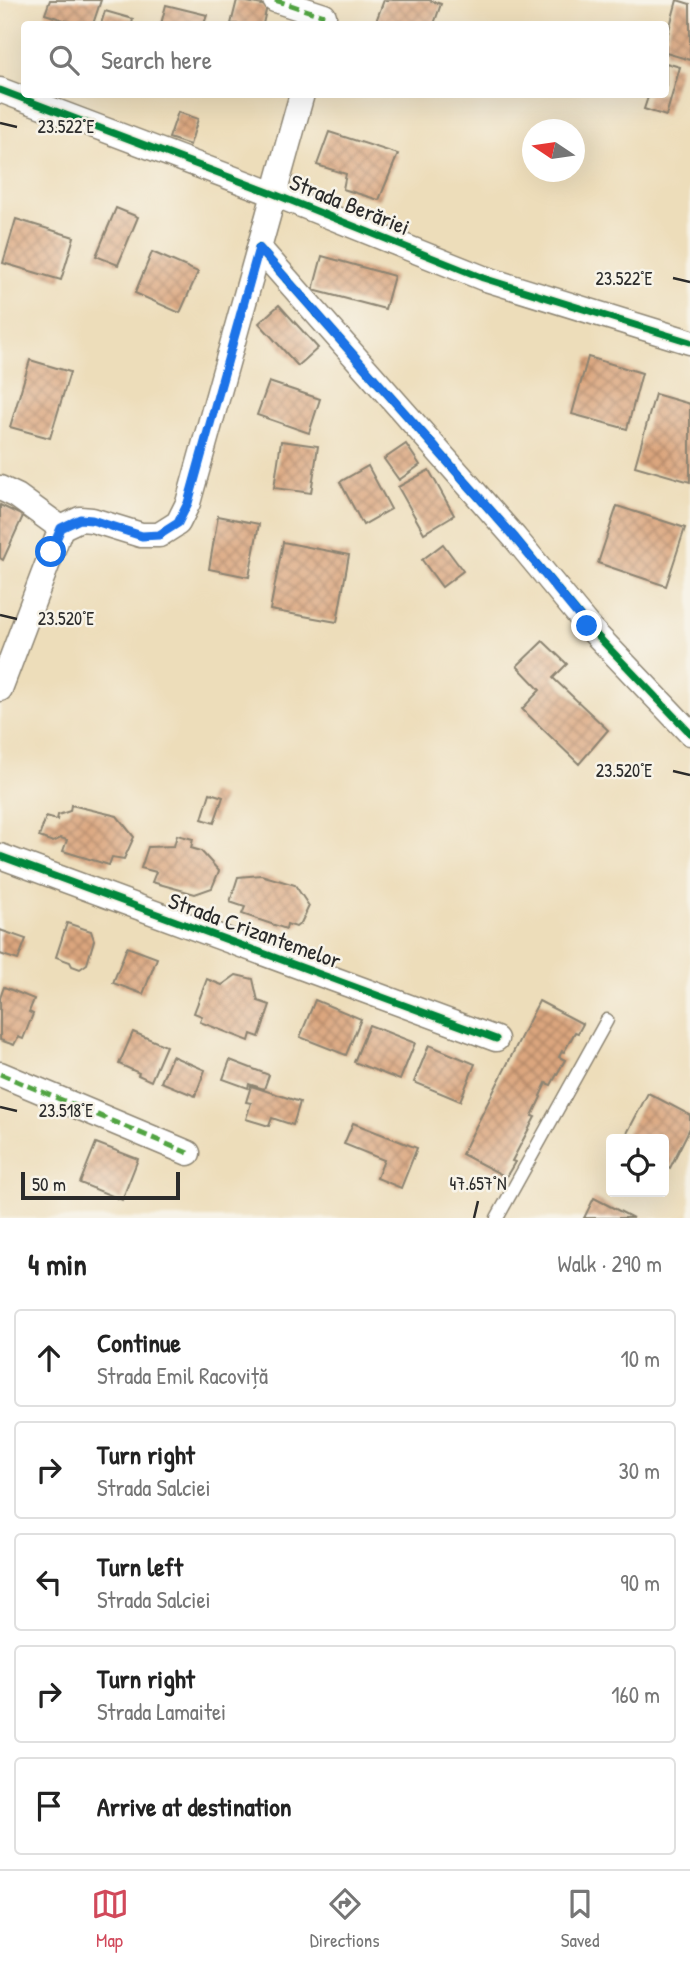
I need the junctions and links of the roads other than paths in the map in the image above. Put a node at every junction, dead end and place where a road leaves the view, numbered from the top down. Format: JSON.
{"nodes":[{"id":1,"x":275,"y":0,"type":"edge"},
{"id":2,"x":324,"y":14,"type":"edge"},
{"id":3,"x":0,"y":90,"type":"edge"},
{"id":4,"x":21,"y":98,"type":"edge"},
{"id":5,"x":21,"y":98,"type":"edge"},
{"id":6,"x":301,"y":98,"type":"edge"},
{"id":7,"x":274,"y":194,"type":"junction"},
{"id":8,"x":259,"y":248,"type":"junction"},
{"id":9,"x":690,"y":342,"type":"edge"},
{"id":10,"x":0,"y":488,"type":"edge"},
{"id":11,"x":61,"y":528,"type":"junction"},
{"id":12,"x":0,"y":689,"type":"edge"},
{"id":13,"x":690,"y":733,"type":"edge"},
{"id":14,"x":0,"y":856,"type":"edge"},
{"id":15,"x":607,"y":1020,"type":"dead end"},
{"id":16,"x":496,"y":1039,"type":"dead end"},
{"id":17,"x":0,"y":1074,"type":"edge"},
{"id":18,"x":188,"y":1153,"type":"dead end"},
{"id":19,"x":497,"y":1218,"type":"edge"}],
"edges":[{"from":1,"to":2,"type":"street"},
{"from":3,"to":4,"type":"street","name":"Strada Berăriei"},
{"from":5,"to":7,"type":"street","name":"Strada Berăriei"},
{"from":6,"to":7,"type":"street"},
{"from":7,"to":8,"type":"street"},
{"from":7,"to":9,"type":"street","name":"Strada Berăriei"},
{"from":8,"to":11,"type":"street"},
{"from":8,"to":13,"type":"street"},
{"from":10,"to":11,"type":"street"},
{"from":11,"to":12,"type":"street"},
{"from":14,"to":16,"type":"street","name":"Strada Crizantemelor"},
{"from":15,"to":19,"type":"lane"},
{"from":17,"to":18,"type":"street"}]}
